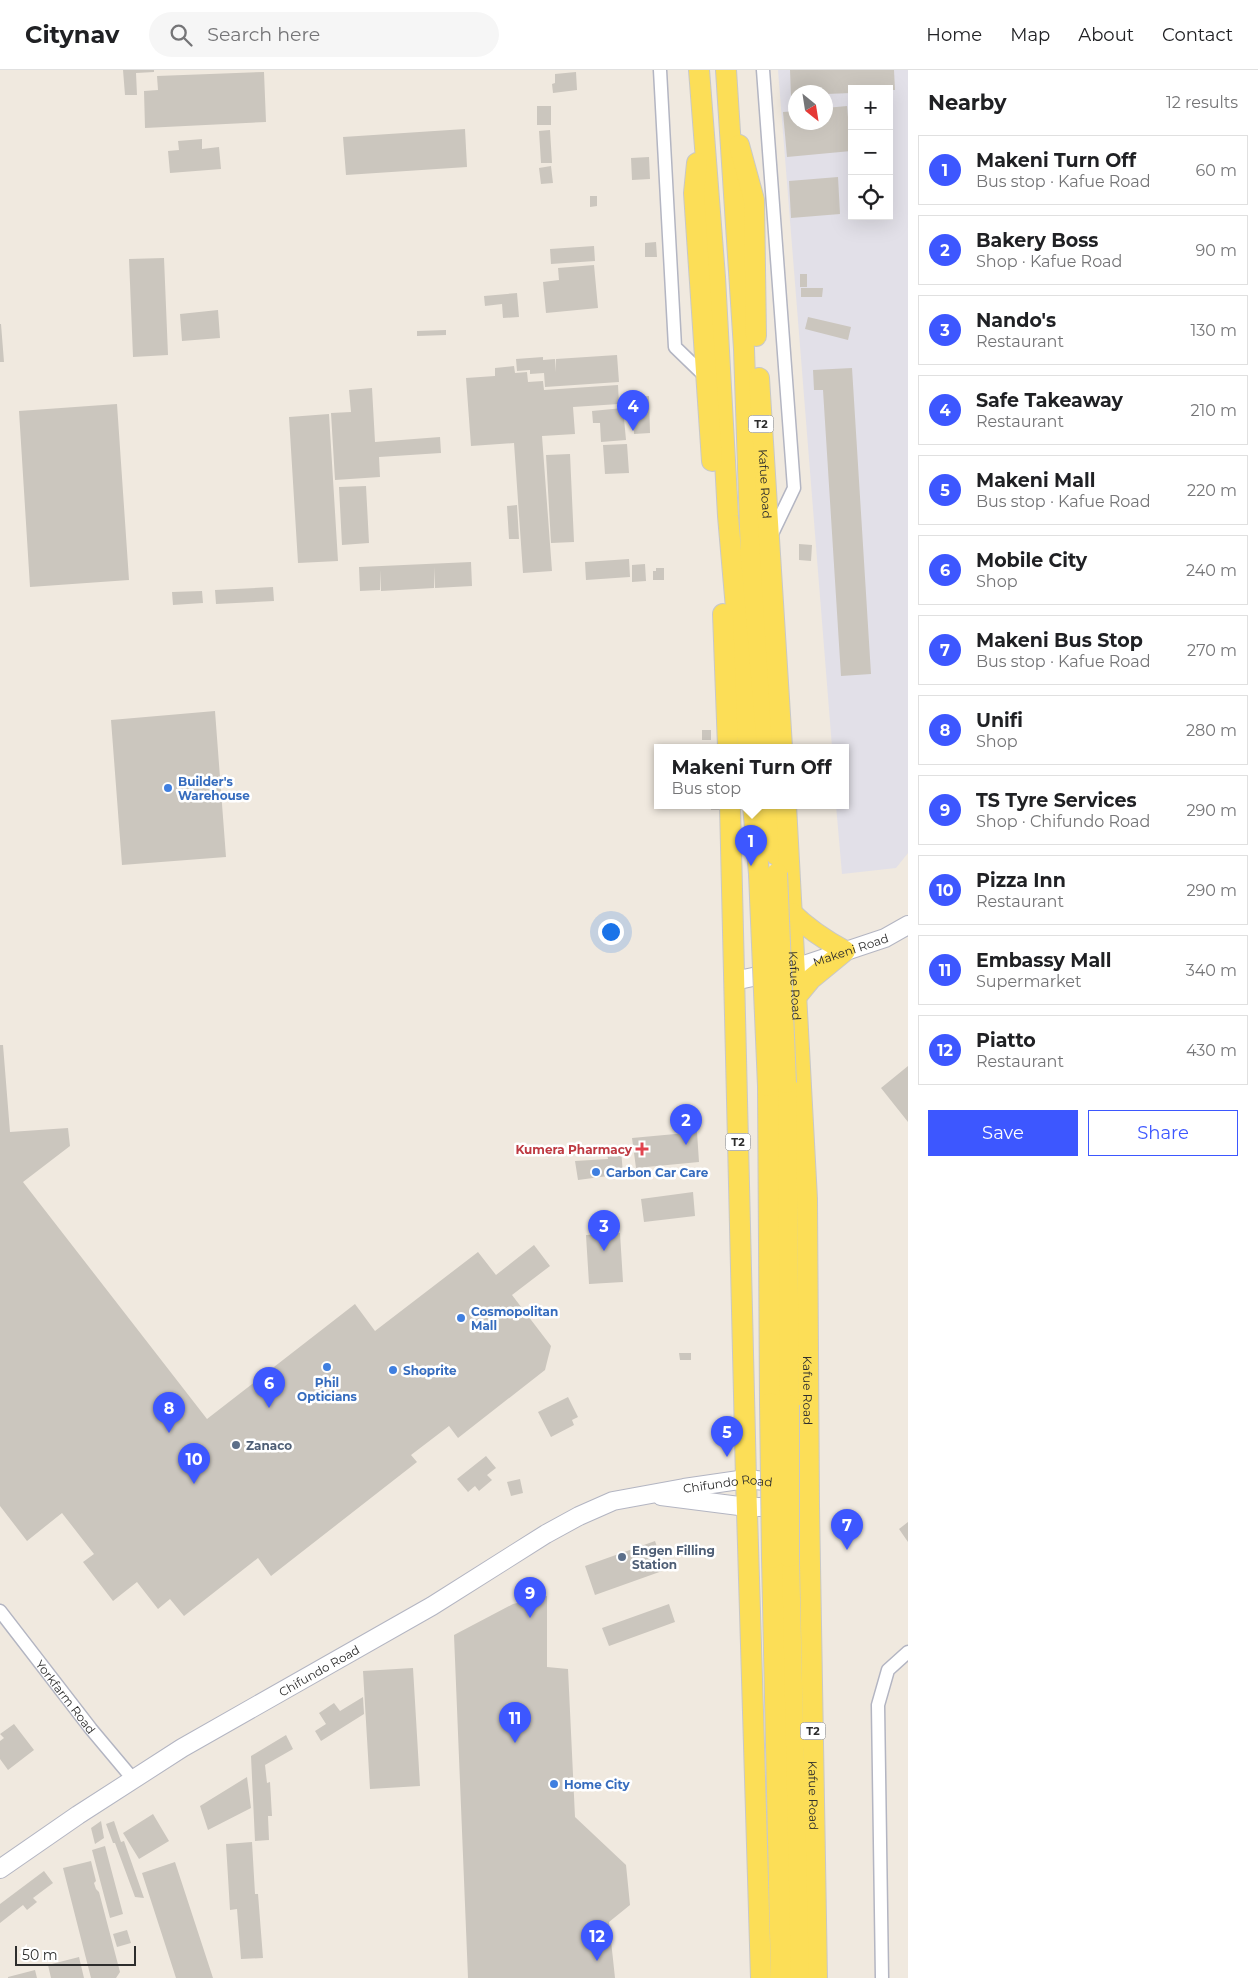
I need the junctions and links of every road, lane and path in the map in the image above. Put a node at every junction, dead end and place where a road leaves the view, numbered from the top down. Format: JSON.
{"nodes":[{"id":1,"x":660,"y":70,"type":"edge"},
{"id":2,"x":699,"y":70,"type":"edge"},
{"id":3,"x":726,"y":70,"type":"edge"},
{"id":4,"x":763,"y":70,"type":"edge"},
{"id":5,"x":728,"y":104,"type":"junction"},
{"id":6,"x":702,"y":105,"type":"junction"},
{"id":7,"x":706,"y":377,"type":"junction"},
{"id":8,"x":768,"y":542,"type":"junction"},
{"id":9,"x":728,"y":744,"type":"edge"},
{"id":10,"x":748,"y":744,"type":"edge"},
{"id":11,"x":767,"y":744,"type":"edge"},
{"id":12,"x":782,"y":744,"type":"edge"},
{"id":13,"x":730,"y":809,"type":"edge"},
{"id":14,"x":754,"y":809,"type":"edge"},
{"id":15,"x":772,"y":809,"type":"edge"},
{"id":16,"x":786,"y":809,"type":"edge"},
{"id":17,"x":768,"y":874,"type":"junction"},
{"id":18,"x":792,"y":913,"type":"junction"},
{"id":19,"x":908,"y":925,"type":"edge"},
{"id":20,"x":845,"y":951,"type":"junction"},
{"id":21,"x":795,"y":968,"type":"junction"},
{"id":22,"x":734,"y":982,"type":"junction"},
{"id":23,"x":797,"y":996,"type":"junction"},
{"id":24,"x":746,"y":1479,"type":"junction"},
{"id":25,"x":808,"y":1485,"type":"junction"},
{"id":26,"x":648,"y":1494,"type":"junction"},
{"id":27,"x":808,"y":1506,"type":"junction"},
{"id":28,"x":747,"y":1507,"type":"junction"},
{"id":29,"x":781,"y":1557,"type":"junction"},
{"id":30,"x":0,"y":1610,"type":"edge"},
{"id":31,"x":908,"y":1652,"type":"edge"},
{"id":32,"x":134,"y":1779,"type":"junction"},
{"id":33,"x":0,"y":1869,"type":"edge"},
{"id":34,"x":761,"y":1978,"type":"edge"},
{"id":35,"x":781,"y":1978,"type":"edge"},
{"id":36,"x":799,"y":1978,"type":"edge"},
{"id":37,"x":817,"y":1978,"type":"edge"},
{"id":38,"x":882,"y":1978,"type":"edge"}],
"edges":[{"from":1,"to":7,"type":"street"},
{"from":2,"to":6,"type":"main road"},
{"from":3,"to":5,"type":"main road","name":"Kafue Road","number":"T2"},
{"from":4,"to":8,"type":"street"},
{"from":5,"to":8,"type":"main road","name":"Kafue Road","number":"T2"},
{"from":5,"to":11,"type":"main road","name":"Kafue Road","number":"T2"},
{"from":6,"to":7,"type":"main road"},
{"from":6,"to":10,"type":"main road"},
{"from":7,"to":9,"type":"main road"},
{"from":8,"to":12,"type":"main road","name":"Kafue Road","number":"T2"},
{"from":13,"to":22,"type":"main road","number":"T2"},
{"from":14,"to":17,"type":"main road","name":"Kafue Road","number":"T2"},
{"from":15,"to":17,"type":"main road","name":"Kafue Road","number":"T2"},
{"from":16,"to":18,"type":"main road","name":"Kafue Road","number":"T2"},
{"from":17,"to":29,"type":"main road","name":"Kafue Road","number":"T2","bridge":true},
{"from":18,"to":20,"type":"main road"},
{"from":18,"to":21,"type":"main road","name":"Kafue Road","number":"T2"},
{"from":19,"to":20,"type":"street","name":"Makeni Road"},
{"from":20,"to":21,"type":"street","name":"Makeni Road"},
{"from":20,"to":23,"type":"main road"},
{"from":21,"to":22,"type":"street","name":"Makeni Road"},
{"from":21,"to":23,"type":"main road","name":"Kafue Road","number":"T2"},
{"from":22,"to":24,"type":"main road","number":"T2"},
{"from":23,"to":25,"type":"main road","name":"Kafue Road","number":"T2"},
{"from":24,"to":25,"type":"street","name":"Chifundo Road"},
{"from":24,"to":26,"type":"street","name":"Chifundo Road"},
{"from":24,"to":28,"type":"main road","number":"T2"},
{"from":25,"to":27,"type":"main road","name":"Kafue Road","number":"T2"},
{"from":26,"to":28,"type":"street","name":"Chifundo Road"},
{"from":26,"to":32,"type":"street","name":"Chifundo Road"},
{"from":27,"to":28,"type":"street","name":"Chifundo Road"},
{"from":27,"to":37,"type":"main road","name":"Kafue Road","number":"T2"},
{"from":28,"to":34,"type":"main road","number":"T2"},
{"from":29,"to":35,"type":"main road","name":"Kafue Road","number":"T2"},
{"from":29,"to":36,"type":"main road","name":"Kafue Road","number":"T2"},
{"from":30,"to":32,"type":"street","name":"Yorkfarm Road"},
{"from":31,"to":38,"type":"street"},
{"from":32,"to":33,"type":"street","name":"Chifundo Road"}]}
